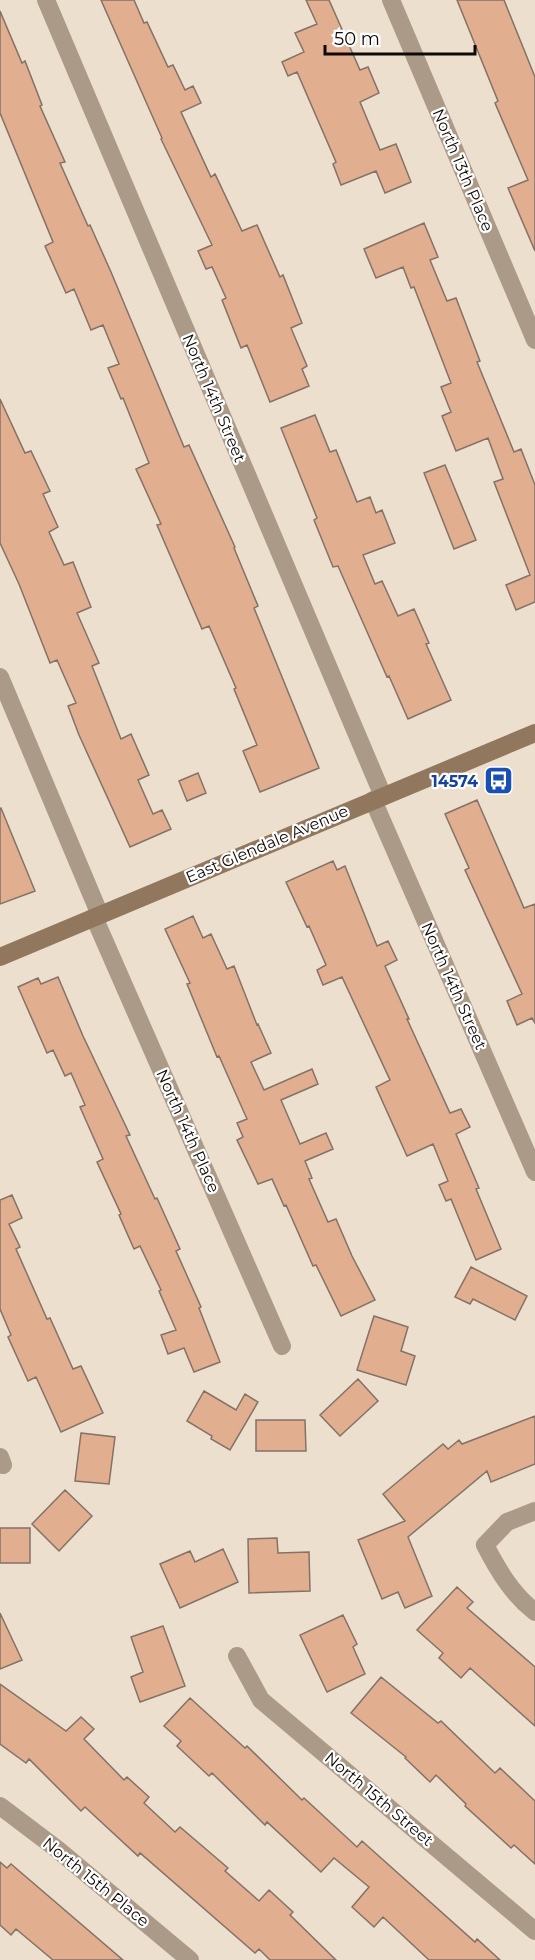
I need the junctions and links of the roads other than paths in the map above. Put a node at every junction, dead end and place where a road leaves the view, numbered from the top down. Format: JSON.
{"nodes":[{"id":1,"x":46,"y":0,"type":"edge"},
{"id":2,"x":391,"y":0,"type":"edge"},
{"id":3,"x":535,"y":340,"type":"edge"},
{"id":4,"x":0,"y":677,"type":"edge"},
{"id":5,"x":535,"y":733,"type":"edge"},
{"id":6,"x":378,"y":798,"type":"junction"},
{"id":7,"x":97,"y":916,"type":"junction"},
{"id":8,"x":0,"y":957,"type":"edge"},
{"id":9,"x":535,"y":1172,"type":"edge"},
{"id":10,"x":282,"y":1346,"type":"dead end"},
{"id":11,"x":535,"y":1511,"type":"edge"},
{"id":12,"x":535,"y":1612,"type":"edge"},
{"id":13,"x":237,"y":1656,"type":"dead end"},
{"id":14,"x":0,"y":1806,"type":"edge"},
{"id":15,"x":535,"y":1930,"type":"edge"},
{"id":16,"x":190,"y":1960,"type":"edge"}],
"edges":[{"from":1,"to":6,"type":"street","name":"North 14th Street"},
{"from":2,"to":3,"type":"street","name":"North 13th Place"},
{"from":4,"to":7,"type":"street","name":"North 14th Place"},
{"from":5,"to":6,"type":"main road","name":"East Glendale Avenue"},
{"from":6,"to":7,"type":"main road","name":"East Glendale Avenue"},
{"from":6,"to":9,"type":"street","name":"North 14th Street"},
{"from":7,"to":8,"type":"main road","name":"East Glendale Avenue"},
{"from":7,"to":10,"type":"street","name":"North 14th Place"},
{"from":11,"to":12,"type":"street"},
{"from":13,"to":15,"type":"street","name":"North 15th Street"},
{"from":14,"to":16,"type":"street","name":"North 15th Place"}]}
